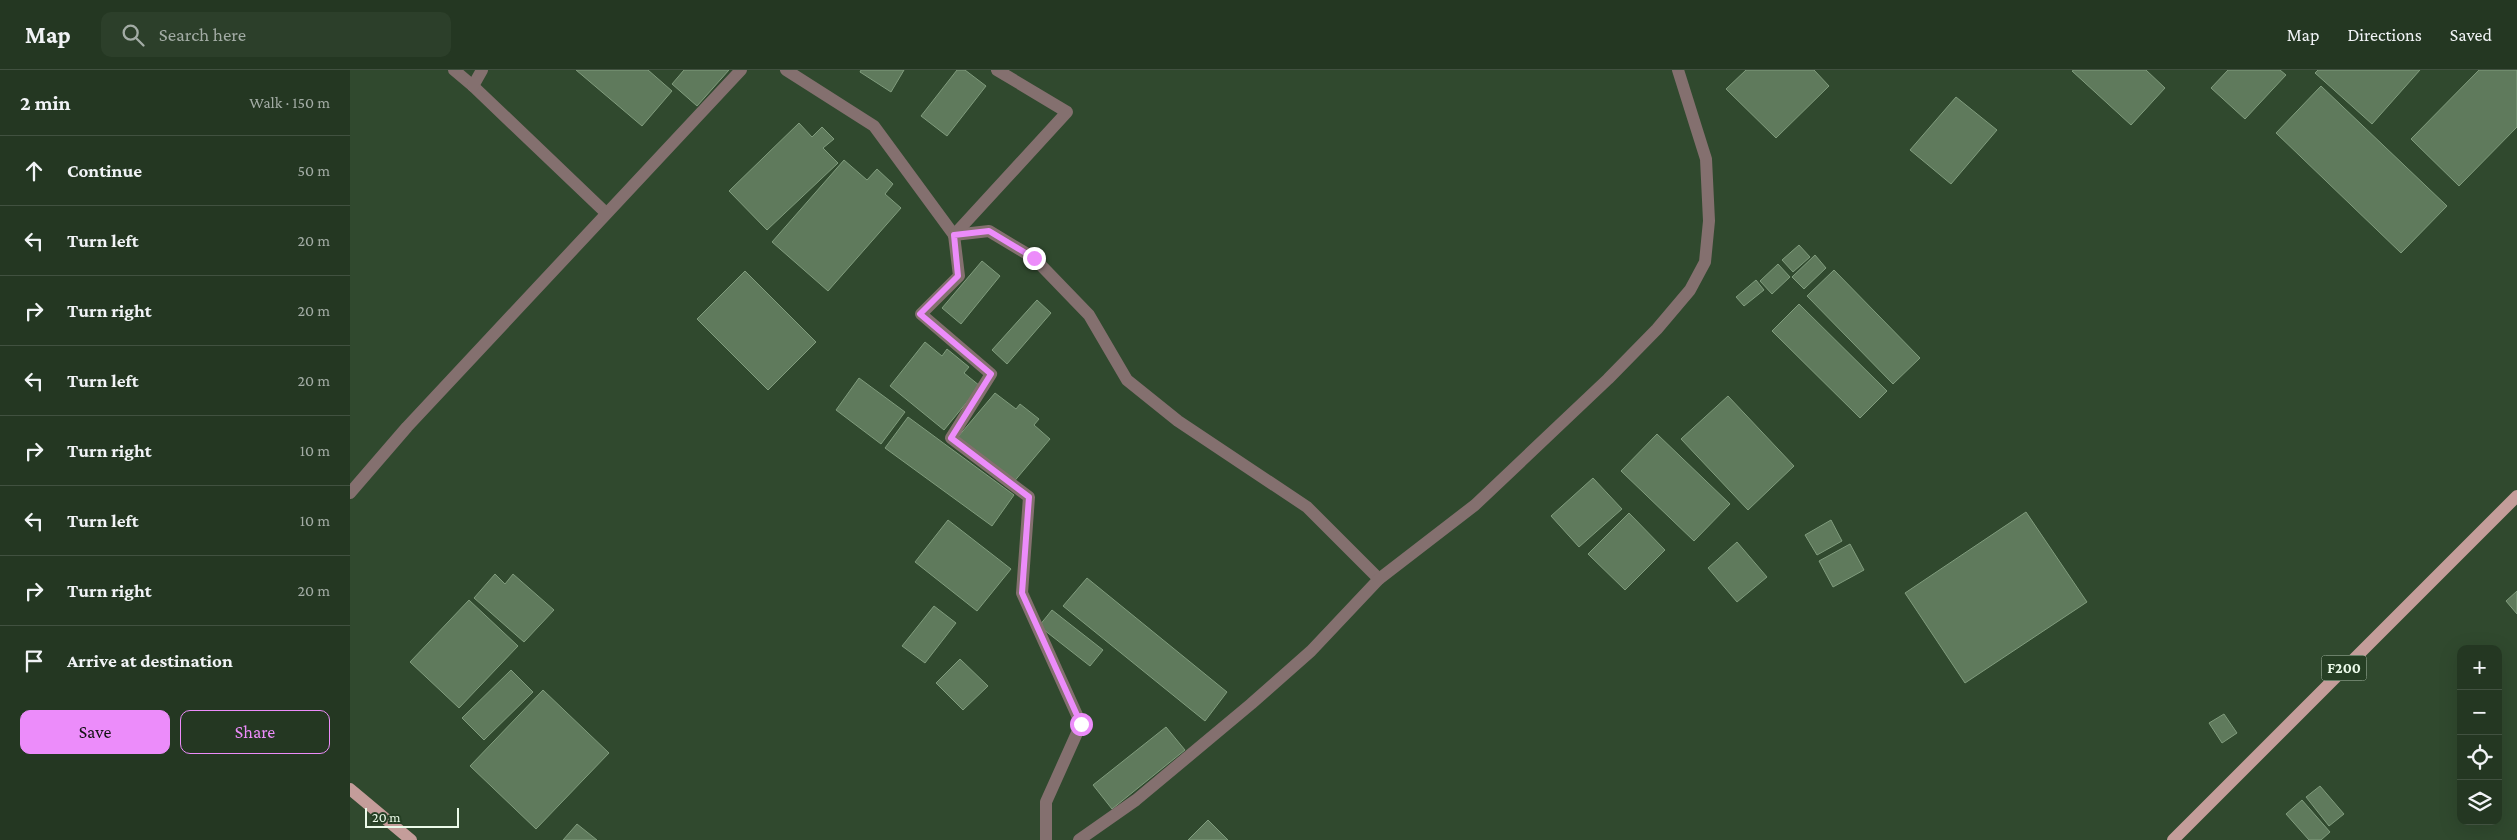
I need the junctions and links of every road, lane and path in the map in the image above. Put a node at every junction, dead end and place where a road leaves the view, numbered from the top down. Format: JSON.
{"nodes":[{"id":1,"x":454,"y":70,"type":"edge"},
{"id":2,"x":482,"y":70,"type":"edge"},
{"id":3,"x":741,"y":70,"type":"edge"},
{"id":4,"x":786,"y":70,"type":"edge"},
{"id":5,"x":997,"y":70,"type":"edge"},
{"id":6,"x":1678,"y":70,"type":"edge"},
{"id":7,"x":473,"y":86,"type":"junction"},
{"id":8,"x":606,"y":213,"type":"junction"},
{"id":9,"x":954,"y":235,"type":"junction"},
{"id":10,"x":350,"y":493,"type":"edge"},
{"id":11,"x":2517,"y":496,"type":"edge"},
{"id":12,"x":1379,"y":579,"type":"junction"},
{"id":13,"x":350,"y":789,"type":"edge"},
{"id":14,"x":411,"y":840,"type":"edge"},
{"id":15,"x":1046,"y":840,"type":"edge"},
{"id":16,"x":1079,"y":840,"type":"edge"},
{"id":17,"x":2173,"y":840,"type":"edge"}],
"edges":[{"from":1,"to":7,"type":"street"},
{"from":2,"to":7,"type":"street"},
{"from":3,"to":8,"type":"street"},
{"from":4,"to":9,"type":"street"},
{"from":5,"to":9,"type":"street"},
{"from":6,"to":12,"type":"street"},
{"from":7,"to":8,"type":"street"},
{"from":8,"to":10,"type":"street"},
{"from":9,"to":12,"type":"street"},
{"from":9,"to":15,"type":"street"},
{"from":11,"to":17,"type":"main road","number":"F200"},
{"from":12,"to":16,"type":"street"},
{"from":13,"to":14,"type":"main road"}]}
